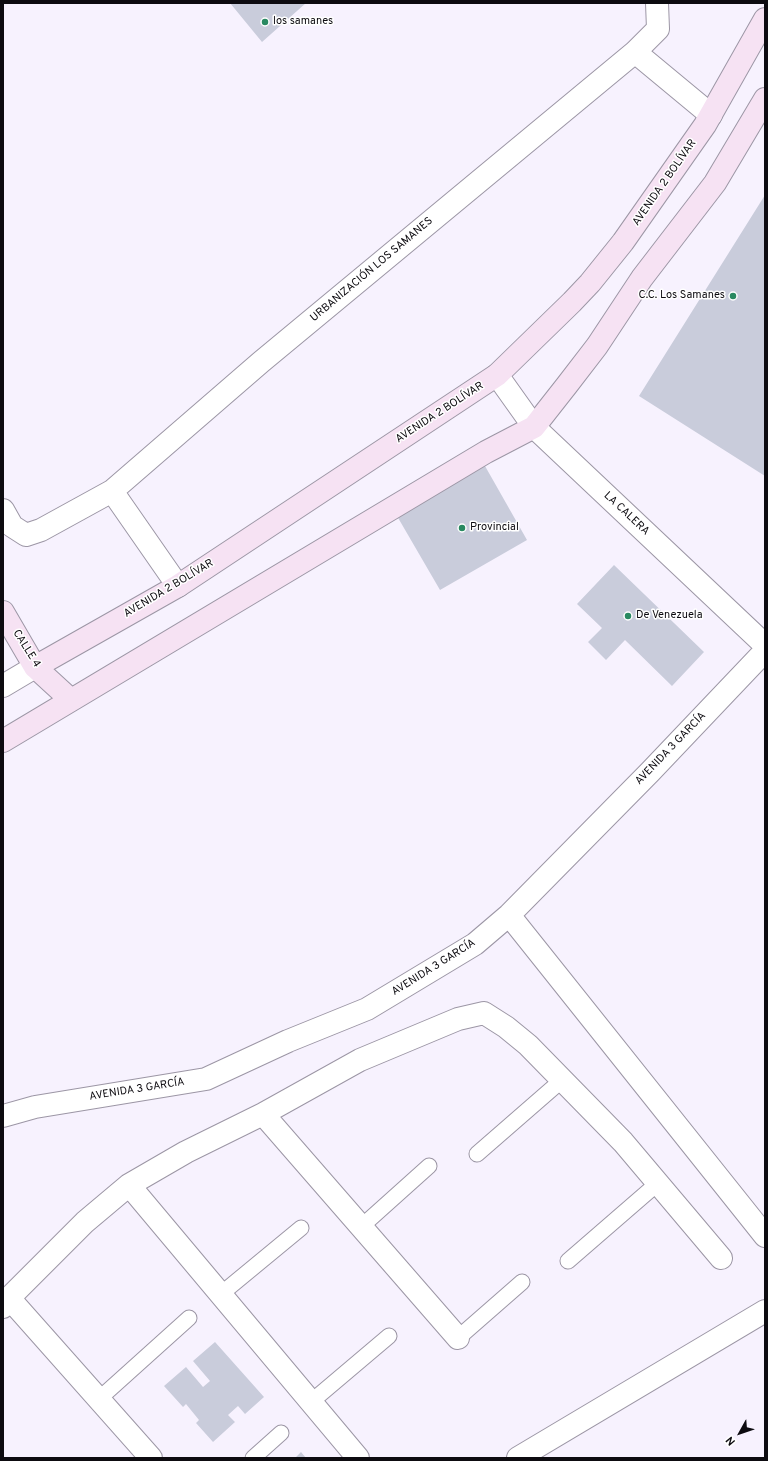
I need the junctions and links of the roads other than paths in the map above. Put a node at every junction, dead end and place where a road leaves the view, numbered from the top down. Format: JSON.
{"nodes":[{"id":1,"x":657,"y":3,"type":"edge"},
{"id":2,"x":765,"y":19,"type":"edge"},
{"id":3,"x":636,"y":52,"type":"junction"},
{"id":4,"x":765,"y":99,"type":"edge"},
{"id":5,"x":711,"y":114,"type":"junction"},
{"id":6,"x":497,"y":375,"type":"junction"},
{"id":7,"x":534,"y":427,"type":"junction"},
{"id":8,"x":112,"y":491,"type":"junction"},
{"id":9,"x":3,"y":510,"type":"edge"},
{"id":10,"x":178,"y":586,"type":"junction"},
{"id":11,"x":3,"y":612,"type":"edge"},
{"id":12,"x":765,"y":645,"type":"edge"},
{"id":13,"x":765,"y":651,"type":"edge"},
{"id":14,"x":35,"y":667,"type":"junction"},
{"id":15,"x":3,"y":686,"type":"edge"},
{"id":16,"x":71,"y":700,"type":"junction"},
{"id":17,"x":3,"y":741,"type":"edge"},
{"id":18,"x":509,"y":916,"type":"junction"},
{"id":19,"x":562,"y":1080,"type":"junction"},
{"id":20,"x":263,"y":1114,"type":"junction"},
{"id":21,"x":3,"y":1116,"type":"edge"},
{"id":22,"x":477,"y":1154,"type":"dead end"},
{"id":23,"x":430,"y":1166,"type":"dead end"},
{"id":24,"x":658,"y":1183,"type":"junction"},
{"id":25,"x":129,"y":1185,"type":"junction"},
{"id":26,"x":361,"y":1227,"type":"junction"},
{"id":27,"x":301,"y":1228,"type":"dead end"},
{"id":28,"x":765,"y":1236,"type":"edge"},
{"id":29,"x":722,"y":1258,"type":"dead end"},
{"id":30,"x":568,"y":1261,"type":"dead end"},
{"id":31,"x":522,"y":1282,"type":"dead end"},
{"id":32,"x":221,"y":1294,"type":"junction"},
{"id":33,"x":6,"y":1302,"type":"edge"},
{"id":34,"x":765,"y":1311,"type":"edge"},
{"id":35,"x":189,"y":1318,"type":"dead end"},
{"id":36,"x":389,"y":1336,"type":"dead end"},
{"id":37,"x":458,"y":1338,"type":"joint"},
{"id":38,"x":99,"y":1399,"type":"junction"},
{"id":39,"x":311,"y":1402,"type":"junction"},
{"id":40,"x":281,"y":1434,"type":"dead end"},
{"id":41,"x":151,"y":1458,"type":"edge"},
{"id":42,"x":253,"y":1458,"type":"edge"},
{"id":43,"x":358,"y":1458,"type":"edge"},
{"id":44,"x":518,"y":1458,"type":"edge"}],
"edges":[{"from":1,"to":3,"type":"street","name":"URBANIZACIÓN LOS SAMANES"},
{"from":2,"to":5,"type":"street","name":"AVENIDA 2 BOLÍVAR"},
{"from":3,"to":5,"type":"street"},
{"from":3,"to":8,"type":"street","name":"URBANIZACIÓN LOS SAMANES"},
{"from":4,"to":7,"type":"street"},
{"from":5,"to":6,"type":"street","name":"AVENIDA 2 BOLÍVAR"},
{"from":6,"to":7,"type":"street","name":"LA CALERA"},
{"from":6,"to":10,"type":"street","name":"AVENIDA 2 BOLÍVAR"},
{"from":7,"to":12,"type":"street","name":"LA CALERA"},
{"from":7,"to":16,"type":"street"},
{"from":8,"to":9,"type":"street","name":"URBANIZACIÓN LOS SAMANES"},
{"from":8,"to":10,"type":"street"},
{"from":10,"to":14,"type":"street","name":"AVENIDA 2 BOLÍVAR"},
{"from":11,"to":14,"type":"street","name":"CALLE 4"},
{"from":13,"to":18,"type":"street","name":"AVENIDA 3 GARCÍA"},
{"from":14,"to":15,"type":"street","name":"AVENIDA 2 BOLÍVAR"},
{"from":14,"to":16,"type":"street","name":"CALLE 4"},
{"from":16,"to":17,"type":"street"},
{"from":18,"to":21,"type":"street","name":"AVENIDA 3 GARCÍA"},
{"from":18,"to":28,"type":"street"},
{"from":19,"to":20,"type":"street"},
{"from":19,"to":22,"type":"lane"},
{"from":19,"to":24,"type":"street"},
{"from":20,"to":25,"type":"street"},
{"from":20,"to":26,"type":"street"},
{"from":23,"to":26,"type":"lane"},
{"from":24,"to":29,"type":"street"},
{"from":24,"to":30,"type":"lane"},
{"from":25,"to":32,"type":"street"},
{"from":25,"to":33,"type":"street"},
{"from":26,"to":37,"type":"street"},
{"from":27,"to":32,"type":"lane"},
{"from":31,"to":37,"type":"lane"},
{"from":32,"to":39,"type":"street"},
{"from":33,"to":38,"type":"street"},
{"from":34,"to":44,"type":"street"},
{"from":35,"to":38,"type":"lane"},
{"from":36,"to":39,"type":"lane"},
{"from":38,"to":41,"type":"street"},
{"from":39,"to":43,"type":"street"},
{"from":40,"to":42,"type":"lane"}]}
